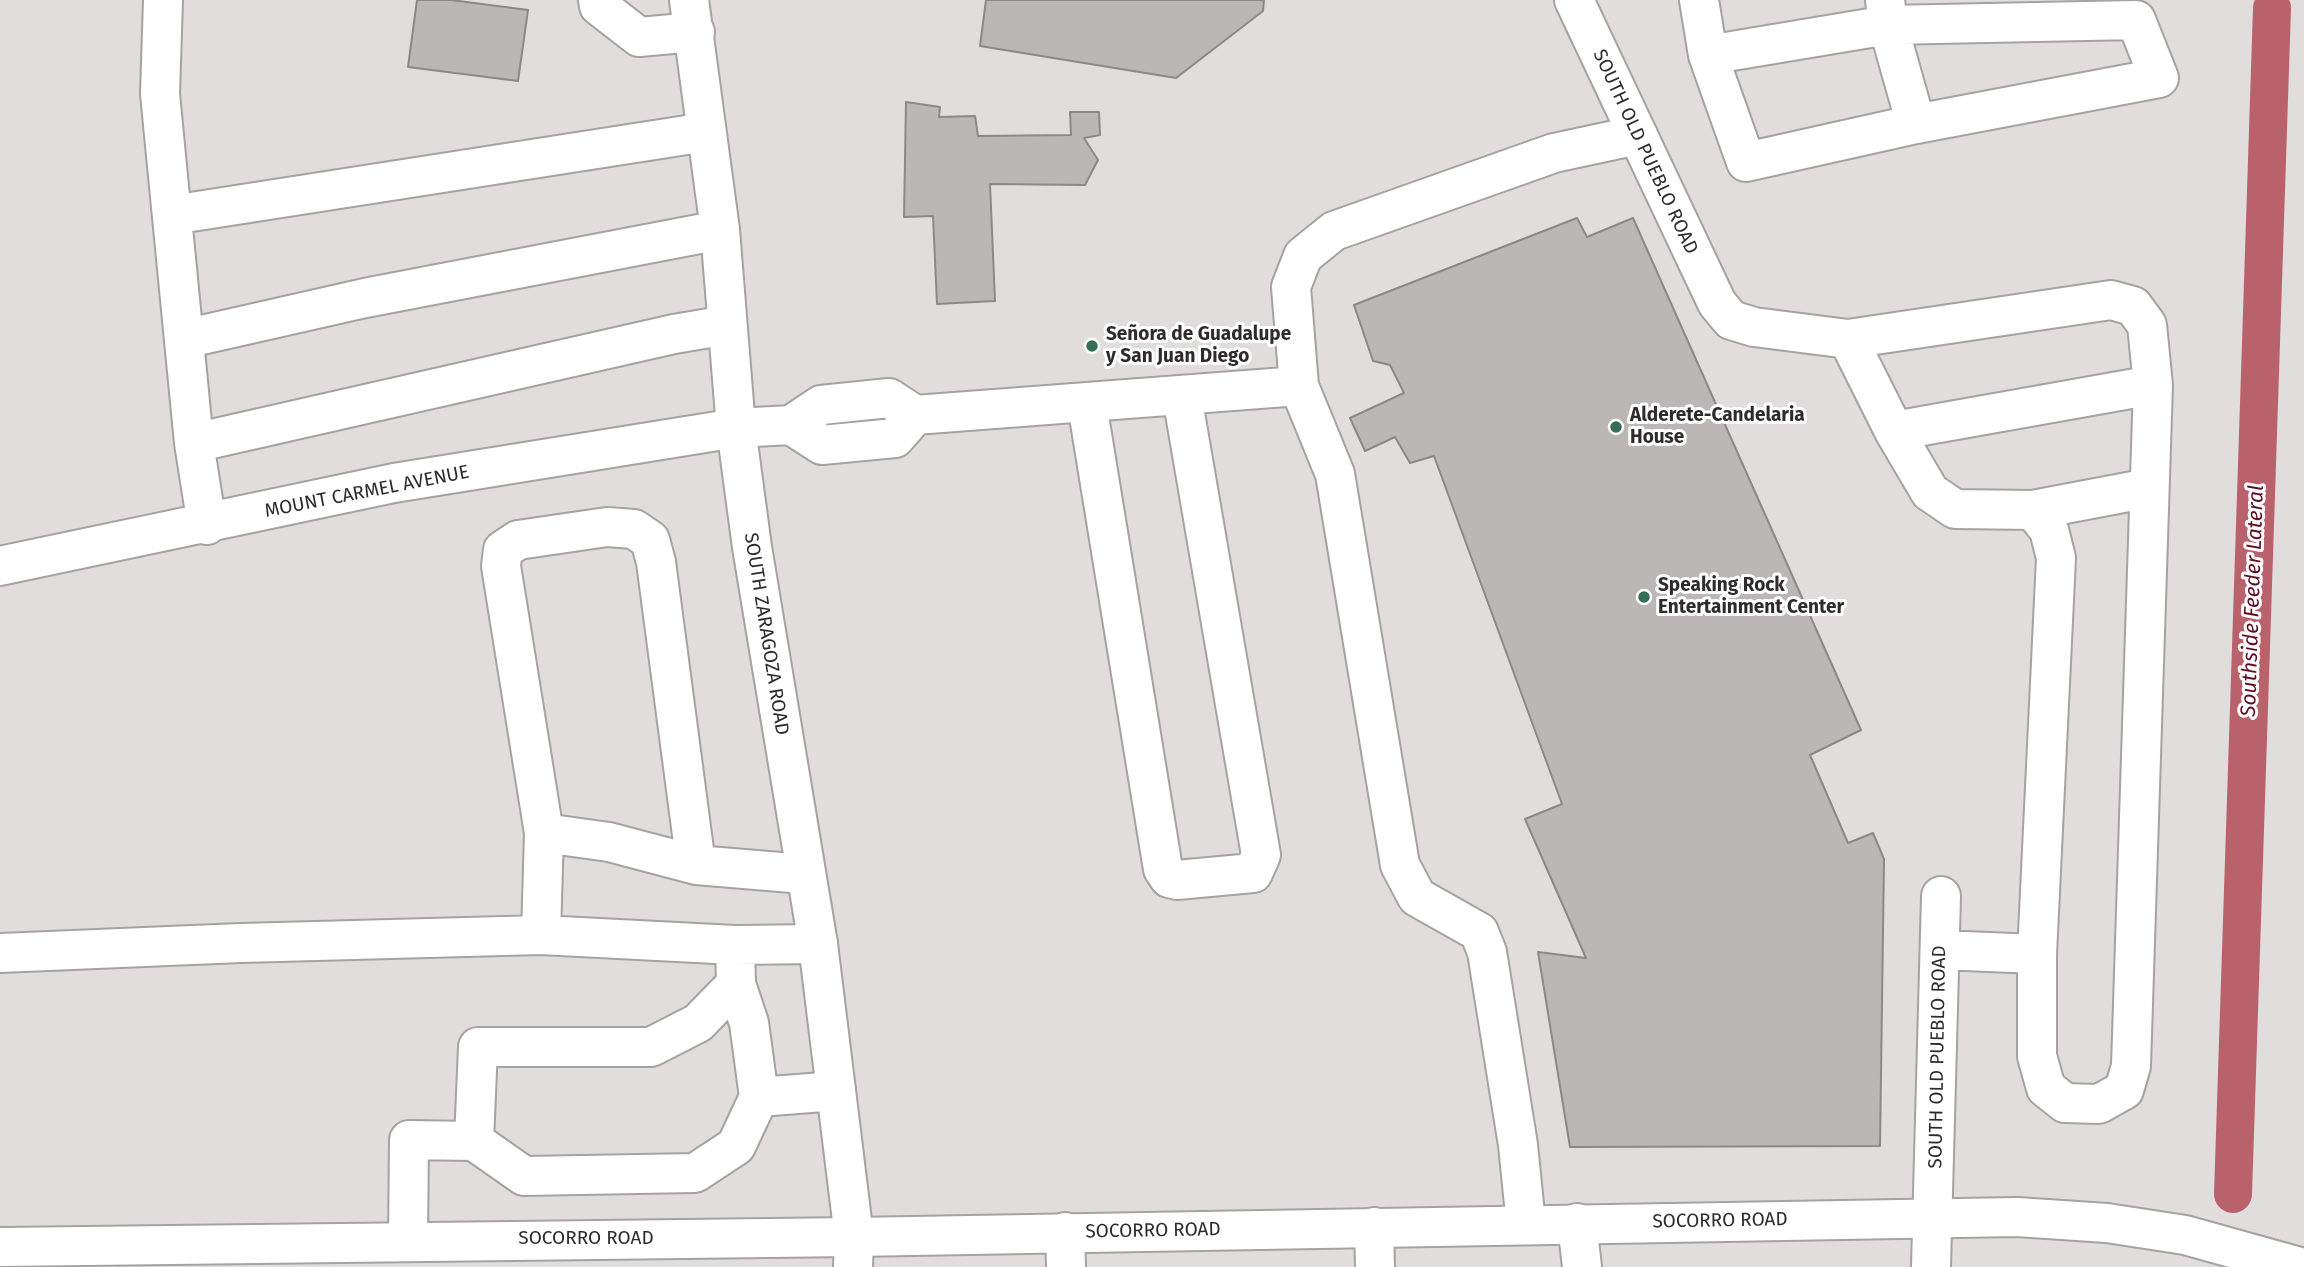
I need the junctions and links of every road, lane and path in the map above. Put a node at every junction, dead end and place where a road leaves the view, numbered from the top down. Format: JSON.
{"nodes":[{"id":1,"x":163,"y":0,"type":"edge"},
{"id":2,"x":598,"y":0,"type":"edge"},
{"id":3,"x":1574,"y":0,"type":"edge"},
{"id":4,"x":1699,"y":0,"type":"edge"},
{"id":5,"x":1886,"y":12,"type":"edge"},
{"id":6,"x":692,"y":16,"type":"edge"},
{"id":7,"x":1708,"y":55,"type":"junction"},
{"id":8,"x":1916,"y":124,"type":"junction"},
{"id":9,"x":706,"y":132,"type":"junction"},
{"id":10,"x":1638,"y":135,"type":"junction"},
{"id":11,"x":172,"y":215,"type":"junction"},
{"id":12,"x":720,"y":230,"type":"junction"},
{"id":13,"x":727,"y":326,"type":"junction"},
{"id":14,"x":184,"y":339,"type":"junction"},
{"id":15,"x":1848,"y":339,"type":"junction"},
{"id":16,"x":2153,"y":385,"type":"junction"},
{"id":17,"x":1299,"y":386,"type":"junction"},
{"id":18,"x":1182,"y":396,"type":"junction"},
{"id":19,"x":1087,"y":404,"type":"junction"},
{"id":20,"x":736,"y":428,"type":"junction"},
{"id":21,"x":1894,"y":431,"type":"junction"},
{"id":22,"x":194,"y":443,"type":"junction"},
{"id":23,"x":2150,"y":488,"type":"junction"},
{"id":24,"x":2033,"y":510,"type":"junction"},
{"id":25,"x":207,"y":524,"type":"junction"},
{"id":26,"x":0,"y":566,"type":"edge"},
{"id":27,"x":544,"y":833,"type":"junction"},
{"id":28,"x":696,"y":865,"type":"junction"},
{"id":29,"x":804,"y":873,"type":"junction"},
{"id":30,"x":1941,"y":896,"type":"dead end"},
{"id":31,"x":541,"y":935,"type":"junction"},
{"id":32,"x":818,"y":944,"type":"junction"},
{"id":33,"x":735,"y":946,"type":"junction"},
{"id":34,"x":1940,"y":950,"type":"junction"},
{"id":35,"x":0,"y":953,"type":"edge"},
{"id":36,"x":2038,"y":954,"type":"junction"},
{"id":37,"x":736,"y":984,"type":"junction"},
{"id":38,"x":836,"y":1091,"type":"junction"},
{"id":39,"x":759,"y":1097,"type":"junction"},
{"id":40,"x":474,"y":1141,"type":"junction"},
{"id":41,"x":1934,"y":1218,"type":"junction"},
{"id":42,"x":1577,"y":1223,"type":"junction"},
{"id":43,"x":1525,"y":1224,"type":"junction"},
{"id":44,"x":1374,"y":1227,"type":"junction"},
{"id":45,"x":408,"y":1240,"type":"junction"},
{"id":46,"x":0,"y":1247,"type":"edge"},
{"id":47,"x":1065,"y":1250,"type":"edge"},
{"id":48,"x":853,"y":1252,"type":"edge"},
{"id":49,"x":204,"y":1255,"type":"edge"},
{"id":50,"x":1375,"y":1267,"type":"edge"},
{"id":51,"x":1582,"y":1267,"type":"edge"},
{"id":52,"x":1931,"y":1267,"type":"edge"},
{"id":53,"x":2300,"y":1267,"type":"edge"}],
"edges":[{"from":1,"to":11,"type":"main road"},
{"from":2,"to":6,"type":"main road"},
{"from":3,"to":10,"type":"main road","name":"SOUTH OLD PUEBLO ROAD"},
{"from":4,"to":7,"type":"main road"},
{"from":5,"to":7,"type":"main road"},
{"from":5,"to":8,"type":"main road"},
{"from":5,"to":8,"type":"main road"},
{"from":6,"to":9,"type":"main road","name":"SOUTH ZARAGOZA ROAD"},
{"from":7,"to":8,"type":"main road"},
{"from":9,"to":11,"type":"main road"},
{"from":9,"to":12,"type":"main road","name":"SOUTH ZARAGOZA ROAD"},
{"from":10,"to":15,"type":"main road","name":"SOUTH OLD PUEBLO ROAD"},
{"from":10,"to":17,"type":"main road"},
{"from":11,"to":14,"type":"main road"},
{"from":12,"to":13,"type":"main road","name":"SOUTH ZARAGOZA ROAD"},
{"from":12,"to":14,"type":"main road"},
{"from":13,"to":20,"type":"main road","name":"SOUTH ZARAGOZA ROAD"},
{"from":13,"to":22,"type":"main road"},
{"from":14,"to":22,"type":"main road"},
{"from":15,"to":16,"type":"main road"},
{"from":15,"to":21,"type":"main road"},
{"from":16,"to":21,"type":"main road"},
{"from":16,"to":23,"type":"main road"},
{"from":17,"to":18,"type":"main road"},
{"from":17,"to":43,"type":"main road"},
{"from":18,"to":19,"type":"main road"},
{"from":18,"to":19,"type":"main road"},
{"from":19,"to":20,"type":"main road","name":"MOUNT CARMEL AVENUE"},
{"from":20,"to":25,"type":"main road","name":"MOUNT CARMEL AVENUE"},
{"from":20,"to":29,"type":"main road","name":"SOUTH ZARAGOZA ROAD"},
{"from":21,"to":24,"type":"main road"},
{"from":22,"to":25,"type":"main road"},
{"from":23,"to":24,"type":"main road"},
{"from":23,"to":36,"type":"main road"},
{"from":24,"to":36,"type":"main road"},
{"from":25,"to":26,"type":"main road","name":"MOUNT CARMEL AVENUE"},
{"from":27,"to":28,"type":"main road"},
{"from":27,"to":28,"type":"main road"},
{"from":27,"to":31,"type":"main road"},
{"from":28,"to":29,"type":"main road"},
{"from":29,"to":32,"type":"main road","name":"SOUTH ZARAGOZA ROAD"},
{"from":30,"to":34,"type":"main road","name":"SOUTH OLD PUEBLO ROAD"},
{"from":31,"to":33,"type":"main road"},
{"from":31,"to":35,"type":"main road"},
{"from":32,"to":33,"type":"main road"},
{"from":32,"to":38,"type":"main road","name":"SOUTH ZARAGOZA ROAD"},
{"from":33,"to":37,"type":"main road"},
{"from":34,"to":36,"type":"main road"},
{"from":34,"to":41,"type":"main road","name":"SOUTH OLD PUEBLO ROAD"},
{"from":37,"to":39,"type":"main road"},
{"from":37,"to":40,"type":"main road"},
{"from":38,"to":39,"type":"main road"},
{"from":38,"to":48,"type":"main road","name":"SOUTH ZARAGOZA ROAD"},
{"from":39,"to":40,"type":"main road"},
{"from":40,"to":45,"type":"main road"},
{"from":41,"to":42,"type":"main road","name":"SOCORRO ROAD"},
{"from":41,"to":52,"type":"main road","name":"SOUTH OLD PUEBLO ROAD"},
{"from":41,"to":53,"type":"main road","name":"SOCORRO ROAD"},
{"from":42,"to":43,"type":"main road","name":"SOCORRO ROAD"},
{"from":42,"to":51,"type":"main road"},
{"from":43,"to":44,"type":"main road","name":"SOCORRO ROAD"},
{"from":44,"to":47,"type":"main road","name":"SOCORRO ROAD"},
{"from":44,"to":50,"type":"main road"},
{"from":45,"to":48,"type":"main road","name":"SOCORRO ROAD"},
{"from":45,"to":49,"type":"main road","name":"SOCORRO ROAD"},
{"from":46,"to":49,"type":"main road","name":"SOCORRO ROAD"},
{"from":47,"to":48,"type":"main road","name":"SOCORRO ROAD"}]}
